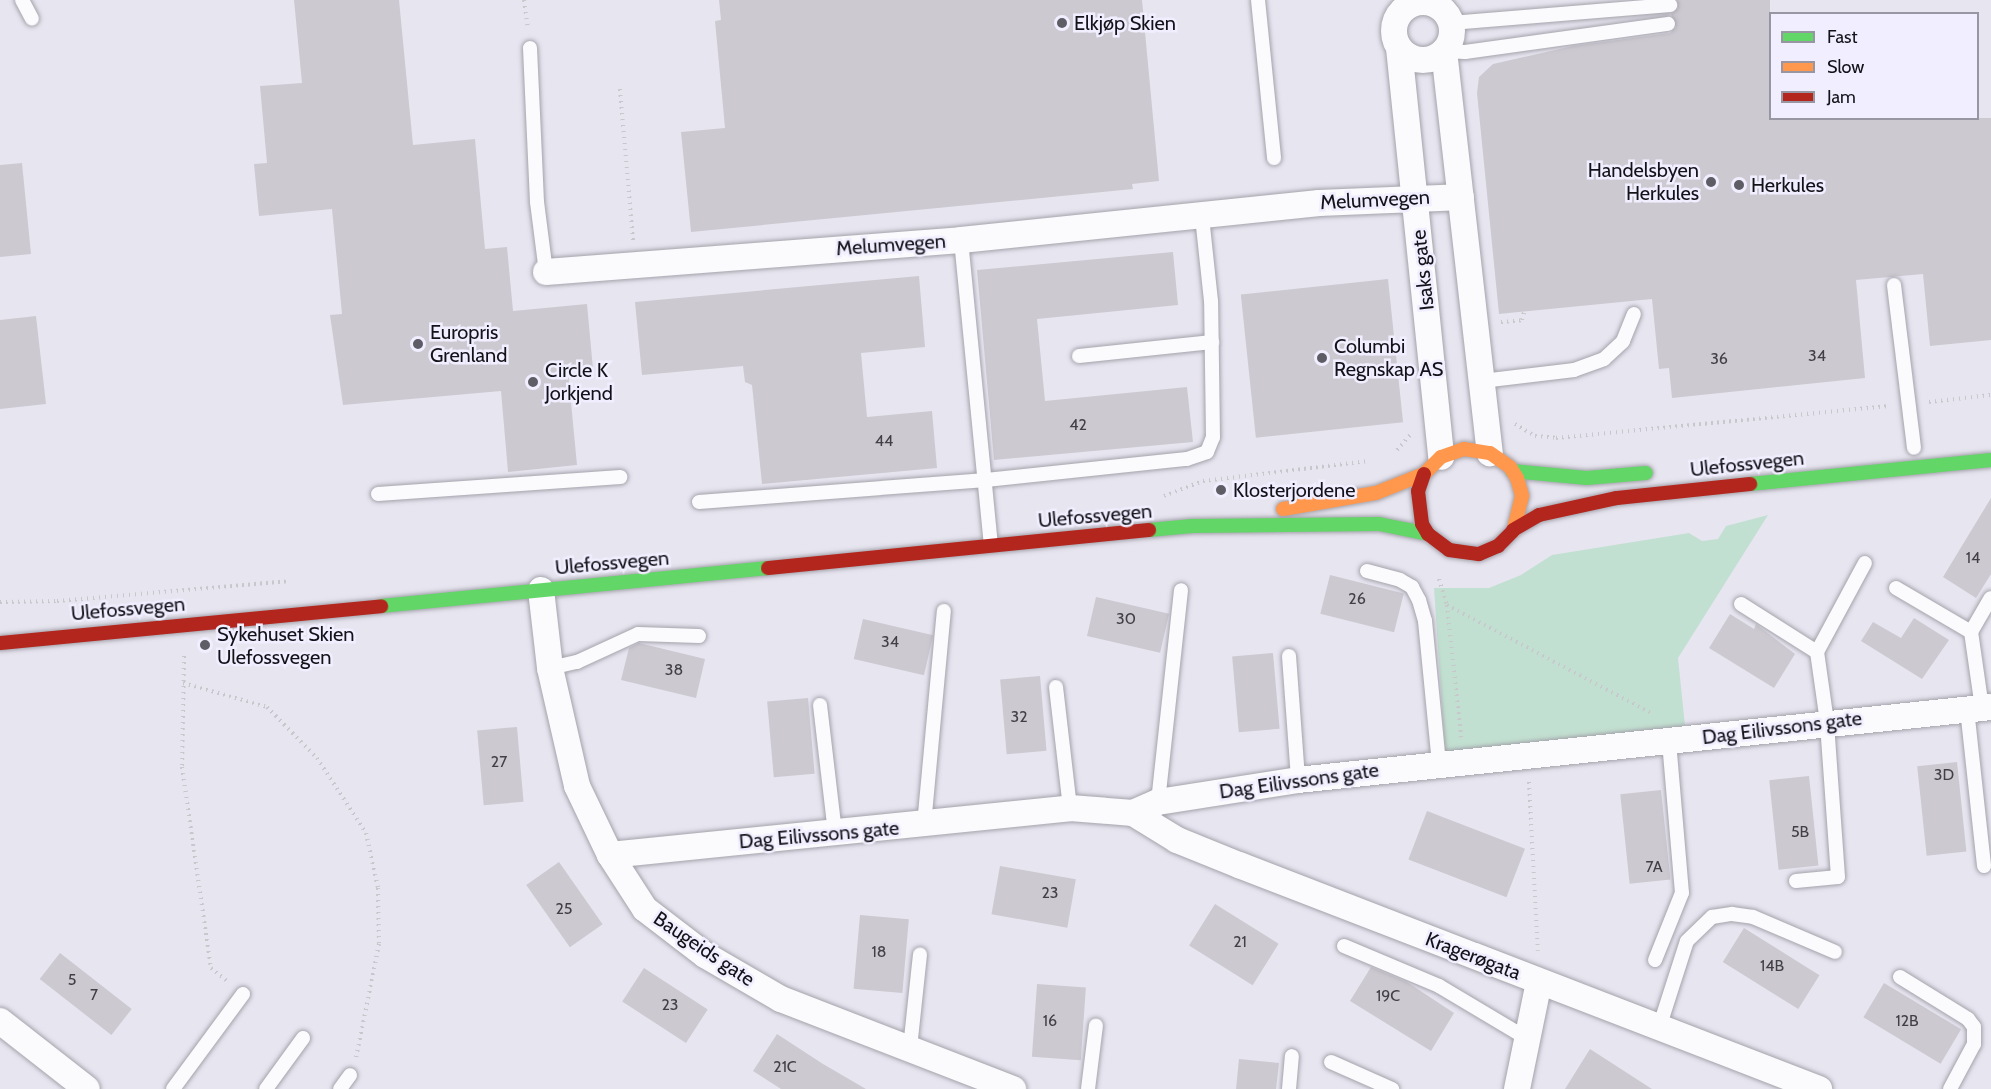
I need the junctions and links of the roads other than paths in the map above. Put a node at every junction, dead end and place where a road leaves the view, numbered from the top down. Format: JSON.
{"nodes":[{"id":1,"x":22,"y":0,"type":"edge"},
{"id":2,"x":1258,"y":0,"type":"edge"},
{"id":3,"x":1423,"y":1,"type":"edge"},
{"id":4,"x":1670,"y":5,"type":"dead end"},
{"id":5,"x":32,"y":19,"type":"dead end"},
{"id":6,"x":1461,"y":22,"type":"junction"},
{"id":7,"x":1668,"y":24,"type":"dead end"},
{"id":8,"x":530,"y":48,"type":"road end"},
{"id":9,"x":1399,"y":48,"type":"junction"},
{"id":10,"x":1444,"y":51,"type":"junction"},
{"id":11,"x":1274,"y":158,"type":"dead end"},
{"id":12,"x":1416,"y":197,"type":"junction"},
{"id":13,"x":1461,"y":197,"type":"junction"},
{"id":14,"x":1202,"y":217,"type":"junction"},
{"id":15,"x":961,"y":240,"type":"junction"},
{"id":16,"x":546,"y":272,"type":"joint"},
{"id":17,"x":1894,"y":285,"type":"dead end"},
{"id":18,"x":1634,"y":314,"type":"dead end"},
{"id":19,"x":1212,"y":342,"type":"junction"},
{"id":20,"x":1079,"y":356,"type":"dead end"},
{"id":21,"x":1482,"y":381,"type":"junction"},
{"id":22,"x":1934,"y":446,"type":"dead end"},
{"id":23,"x":1908,"y":449,"type":"joint"},
{"id":24,"x":1490,"y":453,"type":"junction"},
{"id":25,"x":1991,"y":460,"type":"edge"},
{"id":26,"x":1433,"y":466,"type":"junction"},
{"id":27,"x":1512,"y":471,"type":"junction"},
{"id":28,"x":1664,"y":471,"type":"dead end"},
{"id":29,"x":620,"y":477,"type":"dead end"},
{"id":30,"x":986,"y":480,"type":"junction"},
{"id":31,"x":378,"y":494,"type":"dead end"},
{"id":32,"x":699,"y":502,"type":"dead end"},
{"id":33,"x":1192,"y":526,"type":"junction"},
{"id":34,"x":1513,"y":531,"type":"junction"},
{"id":35,"x":1428,"y":534,"type":"junction"},
{"id":36,"x":992,"y":545,"type":"junction"},
{"id":37,"x":1864,"y":563,"type":"dead end"},
{"id":38,"x":1367,"y":571,"type":"dead end"},
{"id":39,"x":1896,"y":588,"type":"dead end"},
{"id":40,"x":541,"y":590,"type":"junction"},
{"id":41,"x":1181,"y":590,"type":"dead end"},
{"id":42,"x":1991,"y":598,"type":"edge"},
{"id":43,"x":1741,"y":604,"type":"dead end"},
{"id":44,"x":944,"y":611,"type":"dead end"},
{"id":45,"x":1971,"y":632,"type":"junction"},
{"id":46,"x":0,"y":636,"type":"edge"},
{"id":47,"x":699,"y":636,"type":"dead end"},
{"id":48,"x":35,"y":637,"type":"junction"},
{"id":49,"x":0,"y":643,"type":"edge"},
{"id":50,"x":1817,"y":651,"type":"junction"},
{"id":51,"x":1289,"y":656,"type":"dead end"},
{"id":52,"x":550,"y":668,"type":"junction"},
{"id":53,"x":1056,"y":687,"type":"dead end"},
{"id":54,"x":820,"y":705,"type":"dead end"},
{"id":55,"x":1980,"y":708,"type":"edge"},
{"id":56,"x":1827,"y":722,"type":"junction"},
{"id":57,"x":1669,"y":741,"type":"junction"},
{"id":58,"x":1439,"y":763,"type":"junction"},
{"id":59,"x":1298,"y":780,"type":"junction"},
{"id":60,"x":1158,"y":802,"type":"junction"},
{"id":61,"x":1070,"y":808,"type":"junction"},
{"id":62,"x":1133,"y":813,"type":"junction"},
{"id":63,"x":924,"y":825,"type":"junction"},
{"id":64,"x":835,"y":833,"type":"junction"},
{"id":65,"x":610,"y":855,"type":"junction"},
{"id":66,"x":1984,"y":866,"type":"dead end"},
{"id":67,"x":1796,"y":881,"type":"dead end"},
{"id":68,"x":1344,"y":946,"type":"dead end"},
{"id":69,"x":1835,"y":952,"type":"dead end"},
{"id":70,"x":920,"y":955,"type":"dead end"},
{"id":71,"x":1655,"y":960,"type":"dead end"},
{"id":72,"x":1900,"y":977,"type":"dead end"},
{"id":73,"x":1539,"y":982,"type":"junction"},
{"id":74,"x":243,"y":994,"type":"road end"},
{"id":75,"x":0,"y":1021,"type":"edge"},
{"id":76,"x":1096,"y":1025,"type":"dead end"},
{"id":77,"x":1659,"y":1028,"type":"junction"},
{"id":78,"x":303,"y":1038,"type":"dead end"},
{"id":79,"x":1528,"y":1039,"type":"junction"},
{"id":80,"x":910,"y":1048,"type":"junction"},
{"id":81,"x":1292,"y":1056,"type":"dead end"},
{"id":82,"x":1331,"y":1062,"type":"dead end"},
{"id":83,"x":350,"y":1075,"type":"road end"},
{"id":84,"x":87,"y":1089,"type":"edge"},
{"id":85,"x":173,"y":1089,"type":"edge"},
{"id":86,"x":266,"y":1089,"type":"edge"},
{"id":87,"x":340,"y":1089,"type":"edge"},
{"id":88,"x":1013,"y":1089,"type":"edge"},
{"id":89,"x":1088,"y":1089,"type":"edge"},
{"id":90,"x":1288,"y":1089,"type":"edge"},
{"id":91,"x":1392,"y":1089,"type":"edge"},
{"id":92,"x":1517,"y":1089,"type":"edge"},
{"id":93,"x":1819,"y":1089,"type":"edge"},
{"id":94,"x":1950,"y":1089,"type":"edge"}],
"edges":[{"from":1,"to":5,"type":"lane"},
{"from":2,"to":11,"type":"lane"},
{"from":3,"to":6,"type":"street","name":"Isaks gate"},
{"from":3,"to":9,"type":"street","name":"Isaks gate"},
{"from":4,"to":6,"type":"lane"},
{"from":6,"to":10,"type":"street"},
{"from":7,"to":10,"type":"lane"},
{"from":8,"to":16,"type":"lane","name":"Melumvegen"},
{"from":9,"to":10,"type":"street"},
{"from":9,"to":12,"type":"street","name":"Isaks gate"},
{"from":10,"to":13,"type":"street"},
{"from":12,"to":13,"type":"street","name":"Melumvegen"},
{"from":12,"to":14,"type":"street","name":"Melumvegen"},
{"from":12,"to":26,"type":"street","name":"Isaks gate"},
{"from":13,"to":21,"type":"street"},
{"from":14,"to":15,"type":"street","name":"Melumvegen"},
{"from":14,"to":19,"type":"lane"},
{"from":15,"to":16,"type":"street","name":"Melumvegen"},
{"from":15,"to":30,"type":"lane"},
{"from":17,"to":23,"type":"lane"},
{"from":18,"to":21,"type":"lane"},
{"from":19,"to":20,"type":"lane"},
{"from":19,"to":30,"type":"lane"},
{"from":21,"to":24,"type":"street"},
{"from":22,"to":23,"type":"main road"},
{"from":24,"to":26,"type":"main road"},
{"from":24,"to":27,"type":"main road"},
{"from":25,"to":34,"type":"main road","name":"Ulefossvegen"},
{"from":26,"to":33,"type":"main road","name":"Ulefossvegen"},
{"from":26,"to":35,"type":"main road"},
{"from":27,"to":28,"type":"main road","name":"Ulefossvegen"},
{"from":27,"to":34,"type":"main road"},
{"from":29,"to":31,"type":"lane"},
{"from":30,"to":32,"type":"lane"},
{"from":30,"to":36,"type":"lane"},
{"from":33,"to":35,"type":"main road","name":"Ulefossvegen"},
{"from":33,"to":36,"type":"main road","name":"Ulefossvegen"},
{"from":34,"to":35,"type":"main road"},
{"from":36,"to":40,"type":"main road","name":"Ulefossvegen"},
{"from":37,"to":50,"type":"lane"},
{"from":38,"to":58,"type":"lane"},
{"from":39,"to":45,"type":"lane"},
{"from":40,"to":48,"type":"main road","name":"Ulefossvegen"},
{"from":40,"to":52,"type":"street","name":"Baugeids gate"},
{"from":41,"to":60,"type":"lane"},
{"from":42,"to":45,"type":"lane"},
{"from":43,"to":50,"type":"lane"},
{"from":44,"to":63,"type":"lane"},
{"from":45,"to":55,"type":"lane"},
{"from":46,"to":48,"type":"main road","name":"Ulefossvegen"},
{"from":47,"to":52,"type":"lane"},
{"from":48,"to":49,"type":"main road","name":"Ulefossvegen"},
{"from":50,"to":56,"type":"lane"},
{"from":51,"to":59,"type":"lane"},
{"from":52,"to":65,"type":"street","name":"Baugeids gate"},
{"from":53,"to":61,"type":"lane"},
{"from":54,"to":64,"type":"lane"},
{"from":55,"to":56,"type":"street","name":"Dag Eilivssons gate"},
{"from":55,"to":66,"type":"lane"},
{"from":56,"to":57,"type":"street","name":"Dag Eilivssons gate"},
{"from":56,"to":67,"type":"lane"},
{"from":57,"to":58,"type":"street","name":"Dag Eilivssons gate"},
{"from":57,"to":71,"type":"lane"},
{"from":58,"to":59,"type":"street","name":"Dag Eilivssons gate"},
{"from":59,"to":60,"type":"street","name":"Dag Eilivssons gate"},
{"from":60,"to":62,"type":"street","name":"Dag Eilivssons gate"},
{"from":61,"to":62,"type":"street","name":"Dag Eilivssons gate"},
{"from":61,"to":63,"type":"street","name":"Dag Eilivssons gate"},
{"from":62,"to":73,"type":"street","name":"Kragerøgata"},
{"from":63,"to":64,"type":"street","name":"Dag Eilivssons gate"},
{"from":64,"to":65,"type":"street","name":"Dag Eilivssons gate"},
{"from":65,"to":80,"type":"street","name":"Baugeids gate"},
{"from":68,"to":79,"type":"lane"},
{"from":69,"to":77,"type":"lane"},
{"from":70,"to":80,"type":"lane"},
{"from":72,"to":94,"type":"lane"},
{"from":73,"to":77,"type":"street","name":"Kragerøgata"},
{"from":73,"to":79,"type":"street"},
{"from":74,"to":85,"type":"lane"},
{"from":75,"to":84,"type":"street"},
{"from":76,"to":89,"type":"lane"},
{"from":77,"to":93,"type":"street","name":"Kragerøgata"},
{"from":78,"to":86,"type":"lane"},
{"from":79,"to":92,"type":"street"},
{"from":80,"to":88,"type":"street","name":"Baugeids gate"},
{"from":81,"to":90,"type":"lane"},
{"from":82,"to":91,"type":"lane"},
{"from":83,"to":87,"type":"lane"}]}
